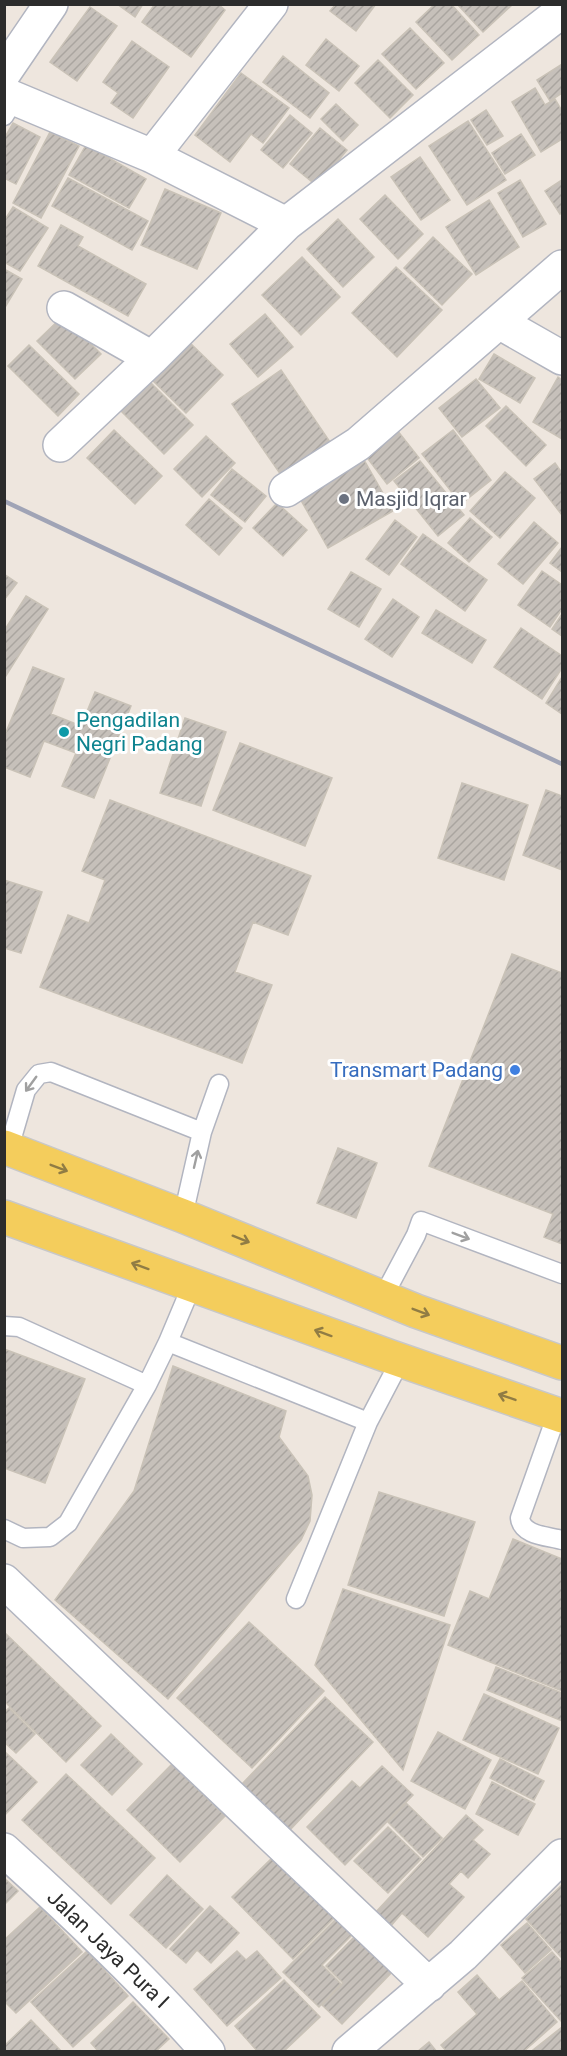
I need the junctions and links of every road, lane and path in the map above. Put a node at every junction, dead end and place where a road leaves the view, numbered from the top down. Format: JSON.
{"nodes":[{"id":1,"x":51,"y":4,"type":"edge"},
{"id":2,"x":271,"y":4,"type":"edge"},
{"id":3,"x":562,"y":11,"type":"edge"},
{"id":4,"x":7,"y":95,"type":"edge"},
{"id":5,"x":152,"y":156,"type":"junction"},
{"id":6,"x":286,"y":224,"type":"junction"},
{"id":7,"x":562,"y":267,"type":"edge"},
{"id":8,"x":64,"y":308,"type":"dead end"},
{"id":9,"x":499,"y":322,"type":"junction"},
{"id":10,"x":152,"y":358,"type":"junction"},
{"id":11,"x":562,"y":358,"type":"edge"},
{"id":12,"x":60,"y":445,"type":"dead end"},
{"id":13,"x":286,"y":490,"type":"dead end"},
{"id":14,"x":219,"y":1084,"type":"dead end"},
{"id":15,"x":202,"y":1132,"type":"junction"},
{"id":16,"x":7,"y":1147,"type":"edge"},
{"id":17,"x":183,"y":1216,"type":"junction"},
{"id":18,"x":4,"y":1217,"type":"edge"},
{"id":19,"x":562,"y":1274,"type":"edge"},
{"id":20,"x":192,"y":1285,"type":"junction"},
{"id":21,"x":383,"y":1297,"type":"junction"},
{"id":22,"x":4,"y":1326,"type":"edge"},
{"id":23,"x":168,"y":1342,"type":"junction"},
{"id":24,"x":400,"y":1360,"type":"junction"},
{"id":25,"x":562,"y":1363,"type":"edge"},
{"id":26,"x":147,"y":1384,"type":"junction"},
{"id":27,"x":560,"y":1415,"type":"edge"},
{"id":28,"x":368,"y":1422,"type":"junction"},
{"id":29,"x":4,"y":1528,"type":"edge"},
{"id":30,"x":562,"y":1540,"type":"edge"},
{"id":31,"x":4,"y":1581,"type":"edge"},
{"id":32,"x":296,"y":1599,"type":"dead end"},
{"id":33,"x":4,"y":1850,"type":"edge"},
{"id":34,"x":562,"y":1856,"type":"edge"},
{"id":35,"x":429,"y":1985,"type":"junction"},
{"id":36,"x":208,"y":2052,"type":"edge"},
{"id":37,"x":349,"y":2052,"type":"edge"}],
"edges":[{"from":1,"to":4,"type":"street"},
{"from":2,"to":5,"type":"street"},
{"from":3,"to":6,"type":"street"},
{"from":4,"to":5,"type":"street"},
{"from":5,"to":6,"type":"street"},
{"from":6,"to":10,"type":"street"},
{"from":7,"to":9,"type":"street"},
{"from":8,"to":10,"type":"street"},
{"from":9,"to":11,"type":"street"},
{"from":9,"to":13,"type":"street"},
{"from":10,"to":12,"type":"street"},
{"from":14,"to":15,"type":"lane"},
{"from":15,"to":16,"type":"lane","one_way":true},
{"from":17,"to":15,"type":"lane","one_way":true},
{"from":16,"to":17,"type":"main road","one_way":true},
{"from":17,"to":21,"type":"main road","one_way":true},
{"from":20,"to":18,"type":"main road","one_way":true},
{"from":21,"to":19,"type":"lane","one_way":true},
{"from":20,"to":23,"type":"lane"},
{"from":24,"to":20,"type":"main road","one_way":true},
{"from":21,"to":25,"type":"main road","one_way":true},
{"from":22,"to":26,"type":"lane"},
{"from":23,"to":26,"type":"lane"},
{"from":23,"to":28,"type":"lane"},
{"from":27,"to":24,"type":"main road","one_way":true},
{"from":24,"to":28,"type":"lane"},
{"from":26,"to":29,"type":"lane"},
{"from":27,"to":30,"type":"lane"},
{"from":28,"to":32,"type":"lane"},
{"from":31,"to":35,"type":"street"},
{"from":33,"to":36,"type":"street","name":"Jalan Jaya Pura I"},
{"from":34,"to":35,"type":"street"},
{"from":35,"to":37,"type":"street"}]}
